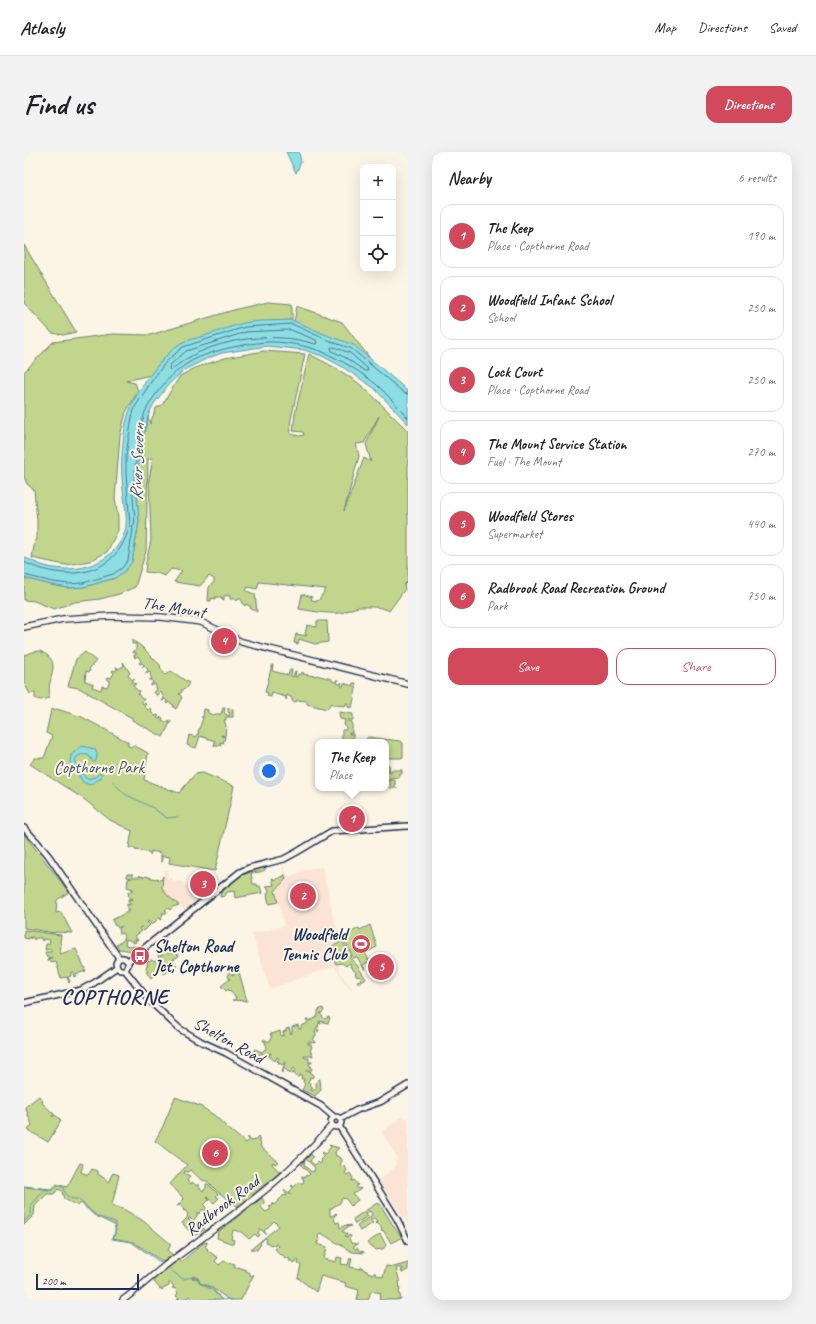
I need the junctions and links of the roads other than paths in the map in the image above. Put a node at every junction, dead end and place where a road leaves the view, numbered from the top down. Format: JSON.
{"nodes":[{"id":1,"x":24,"y":627,"type":"edge"},
{"id":2,"x":408,"y":684,"type":"edge"},
{"id":3,"x":408,"y":826,"type":"edge"},
{"id":4,"x":24,"y":828,"type":"edge"},
{"id":5,"x":119,"y":958,"type":"junction"},
{"id":6,"x":128,"y":961,"type":"junction"},
{"id":7,"x":117,"y":967,"type":"junction"},
{"id":8,"x":125,"y":970,"type":"junction"},
{"id":9,"x":24,"y":1003,"type":"edge"},
{"id":10,"x":408,"y":1085,"type":"edge"},
{"id":11,"x":337,"y":1118,"type":"junction"},
{"id":12,"x":332,"y":1126,"type":"junction"},
{"id":13,"x":339,"y":1126,"type":"junction"},
{"id":14,"x":408,"y":1241,"type":"edge"},
{"id":15,"x":123,"y":1300,"type":"edge"}],
"edges":[{"from":1,"to":2,"type":"main road","name":"The Mount"},
{"from":3,"to":6,"type":"main road"},
{"from":4,"to":5,"type":"main road"},
{"from":5,"to":6,"type":"main road"},
{"from":5,"to":7,"type":"main road"},
{"from":6,"to":8,"type":"main road"},
{"from":7,"to":8,"type":"main road"},
{"from":7,"to":9,"type":"main road"},
{"from":8,"to":11,"type":"main road","name":"Shelton Road"},
{"from":10,"to":11,"type":"main road"},
{"from":11,"to":12,"type":"main road"},
{"from":11,"to":13,"type":"main road"},
{"from":12,"to":13,"type":"main road"},
{"from":12,"to":15,"type":"main road","name":"Radbrook Road"},
{"from":13,"to":14,"type":"main road"}]}
